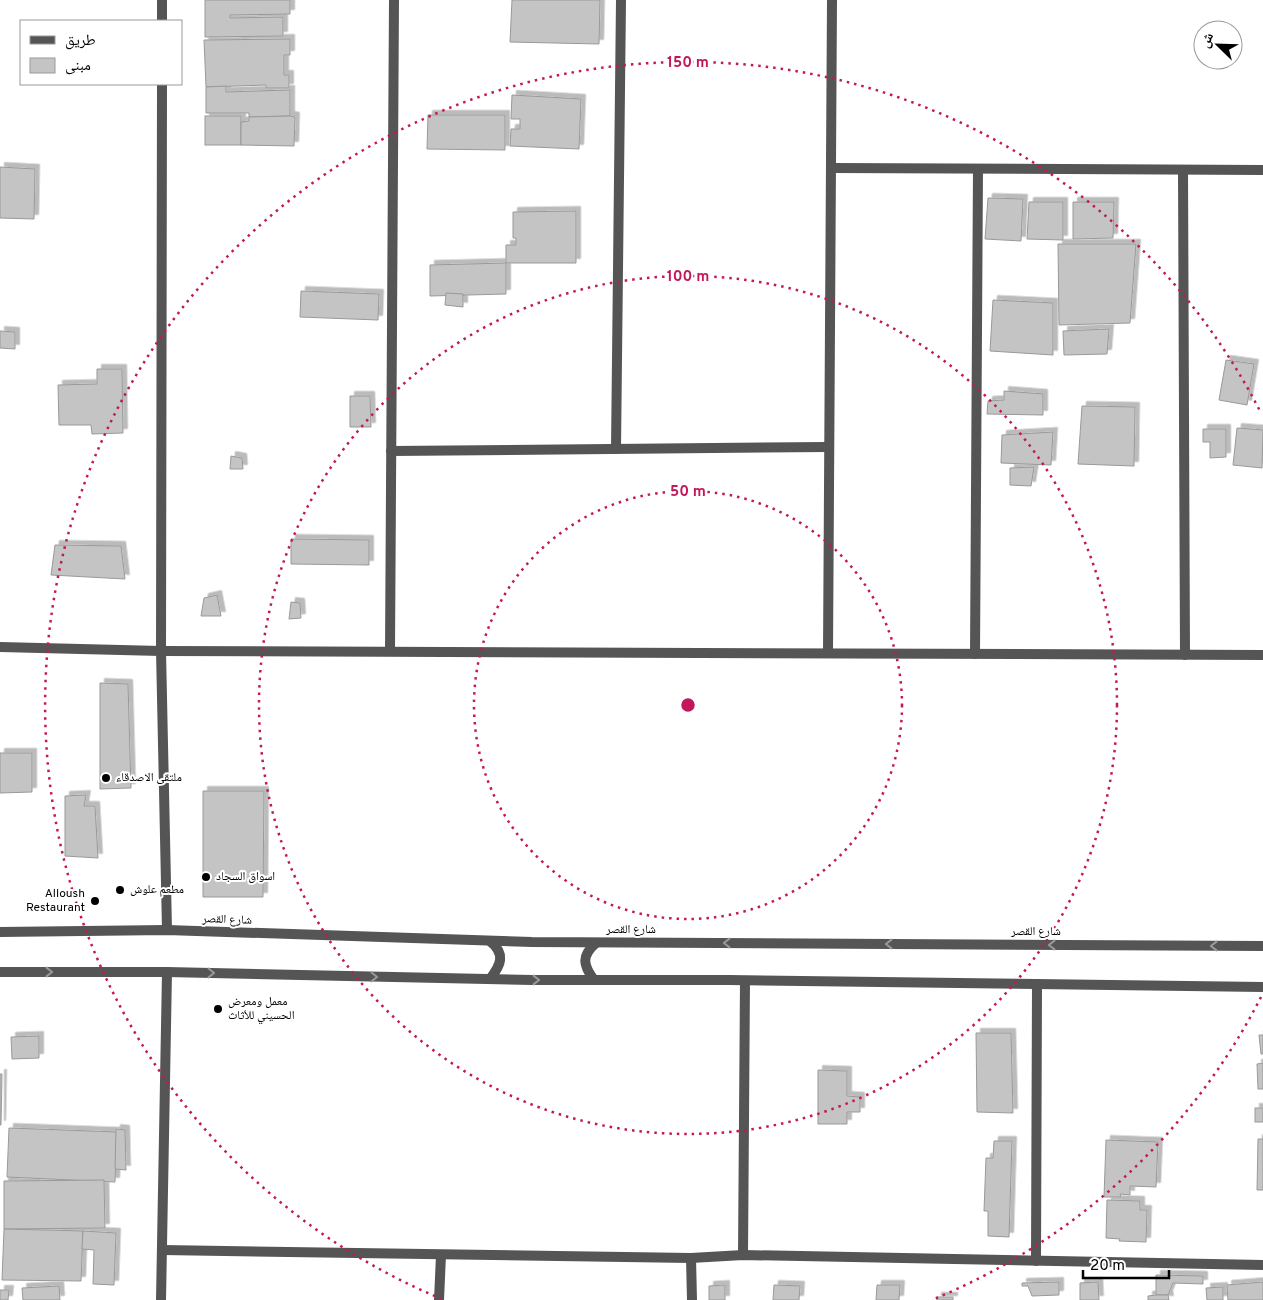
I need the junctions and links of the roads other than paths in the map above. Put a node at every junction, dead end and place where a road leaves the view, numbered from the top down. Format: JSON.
{"nodes":[{"id":1,"x":162,"y":0,"type":"edge"},
{"id":2,"x":394,"y":0,"type":"edge"},
{"id":3,"x":621,"y":0,"type":"edge"},
{"id":4,"x":832,"y":0,"type":"edge"},
{"id":5,"x":162,"y":20,"type":"edge"},
{"id":6,"x":162,"y":85,"type":"edge"},
{"id":7,"x":830,"y":168,"type":"junction"},
{"id":8,"x":978,"y":169,"type":"junction"},
{"id":9,"x":1183,"y":170,"type":"junction"},
{"id":10,"x":1263,"y":170,"type":"edge"},
{"id":11,"x":828,"y":446,"type":"junction"},
{"id":12,"x":616,"y":449,"type":"junction"},
{"id":13,"x":391,"y":451,"type":"junction"},
{"id":14,"x":0,"y":647,"type":"edge"},
{"id":15,"x":161,"y":651,"type":"junction"},
{"id":16,"x":390,"y":651,"type":"junction"},
{"id":17,"x":828,"y":653,"type":"junction"},
{"id":18,"x":975,"y":654,"type":"junction"},
{"id":19,"x":1184,"y":655,"type":"junction"},
{"id":20,"x":1263,"y":655,"type":"edge"},
{"id":21,"x":167,"y":930,"type":"junction"},
{"id":22,"x":0,"y":932,"type":"edge"},
{"id":23,"x":490,"y":941,"type":"junction"},
{"id":24,"x":596,"y":943,"type":"junction"},
{"id":25,"x":1263,"y":946,"type":"edge"},
{"id":26,"x":0,"y":972,"type":"edge"},
{"id":27,"x":167,"y":972,"type":"junction"},
{"id":28,"x":490,"y":979,"type":"junction"},
{"id":29,"x":594,"y":980,"type":"junction"},
{"id":30,"x":745,"y":981,"type":"junction"},
{"id":31,"x":1037,"y":984,"type":"junction"},
{"id":32,"x":1263,"y":988,"type":"edge"},
{"id":33,"x":162,"y":1250,"type":"junction"},
{"id":34,"x":441,"y":1254,"type":"junction"},
{"id":35,"x":743,"y":1255,"type":"junction"},
{"id":36,"x":691,"y":1258,"type":"junction"},
{"id":37,"x":1036,"y":1261,"type":"junction"},
{"id":38,"x":1263,"y":1265,"type":"edge"},
{"id":39,"x":161,"y":1300,"type":"edge"},
{"id":40,"x":439,"y":1300,"type":"edge"},
{"id":41,"x":692,"y":1300,"type":"edge"}],
"edges":[{"from":1,"to":5,"type":"street"},
{"from":2,"to":13,"type":"street"},
{"from":3,"to":12,"type":"street"},
{"from":4,"to":7,"type":"street"},
{"from":6,"to":15,"type":"street"},
{"from":7,"to":8,"type":"street"},
{"from":7,"to":11,"type":"street"},
{"from":8,"to":9,"type":"street"},
{"from":8,"to":18,"type":"street"},
{"from":9,"to":10,"type":"street"},
{"from":9,"to":19,"type":"street"},
{"from":11,"to":12,"type":"street"},
{"from":11,"to":17,"type":"street"},
{"from":12,"to":13,"type":"street"},
{"from":13,"to":16,"type":"street"},
{"from":14,"to":15,"type":"street"},
{"from":15,"to":16,"type":"street"},
{"from":15,"to":21,"type":"street"},
{"from":16,"to":17,"type":"street"},
{"from":17,"to":18,"type":"street"},
{"from":18,"to":19,"type":"street"},
{"from":19,"to":20,"type":"street"},
{"from":21,"to":22,"type":"street","name":"شارع القصر"},
{"from":21,"to":23,"type":"street","name":"شارع القصر"},
{"from":23,"to":24,"type":"street","name":"شارع القصر"},
{"from":23,"to":28,"type":"street"},
{"from":25,"to":24,"type":"street","name":"شارع القصر","one_way":true},
{"from":24,"to":29,"type":"street"},
{"from":26,"to":27,"type":"street","one_way":true},
{"from":27,"to":28,"type":"street","one_way":true},
{"from":27,"to":33,"type":"street"},
{"from":28,"to":29,"type":"street","one_way":true},
{"from":29,"to":30,"type":"street"},
{"from":30,"to":31,"type":"street"},
{"from":30,"to":35,"type":"street"},
{"from":31,"to":32,"type":"street"},
{"from":31,"to":37,"type":"street"},
{"from":33,"to":34,"type":"street"},
{"from":33,"to":39,"type":"street"},
{"from":34,"to":36,"type":"street"},
{"from":34,"to":40,"type":"street"},
{"from":35,"to":36,"type":"street"},
{"from":35,"to":37,"type":"street"},
{"from":36,"to":41,"type":"street"},
{"from":37,"to":38,"type":"street"}]}
